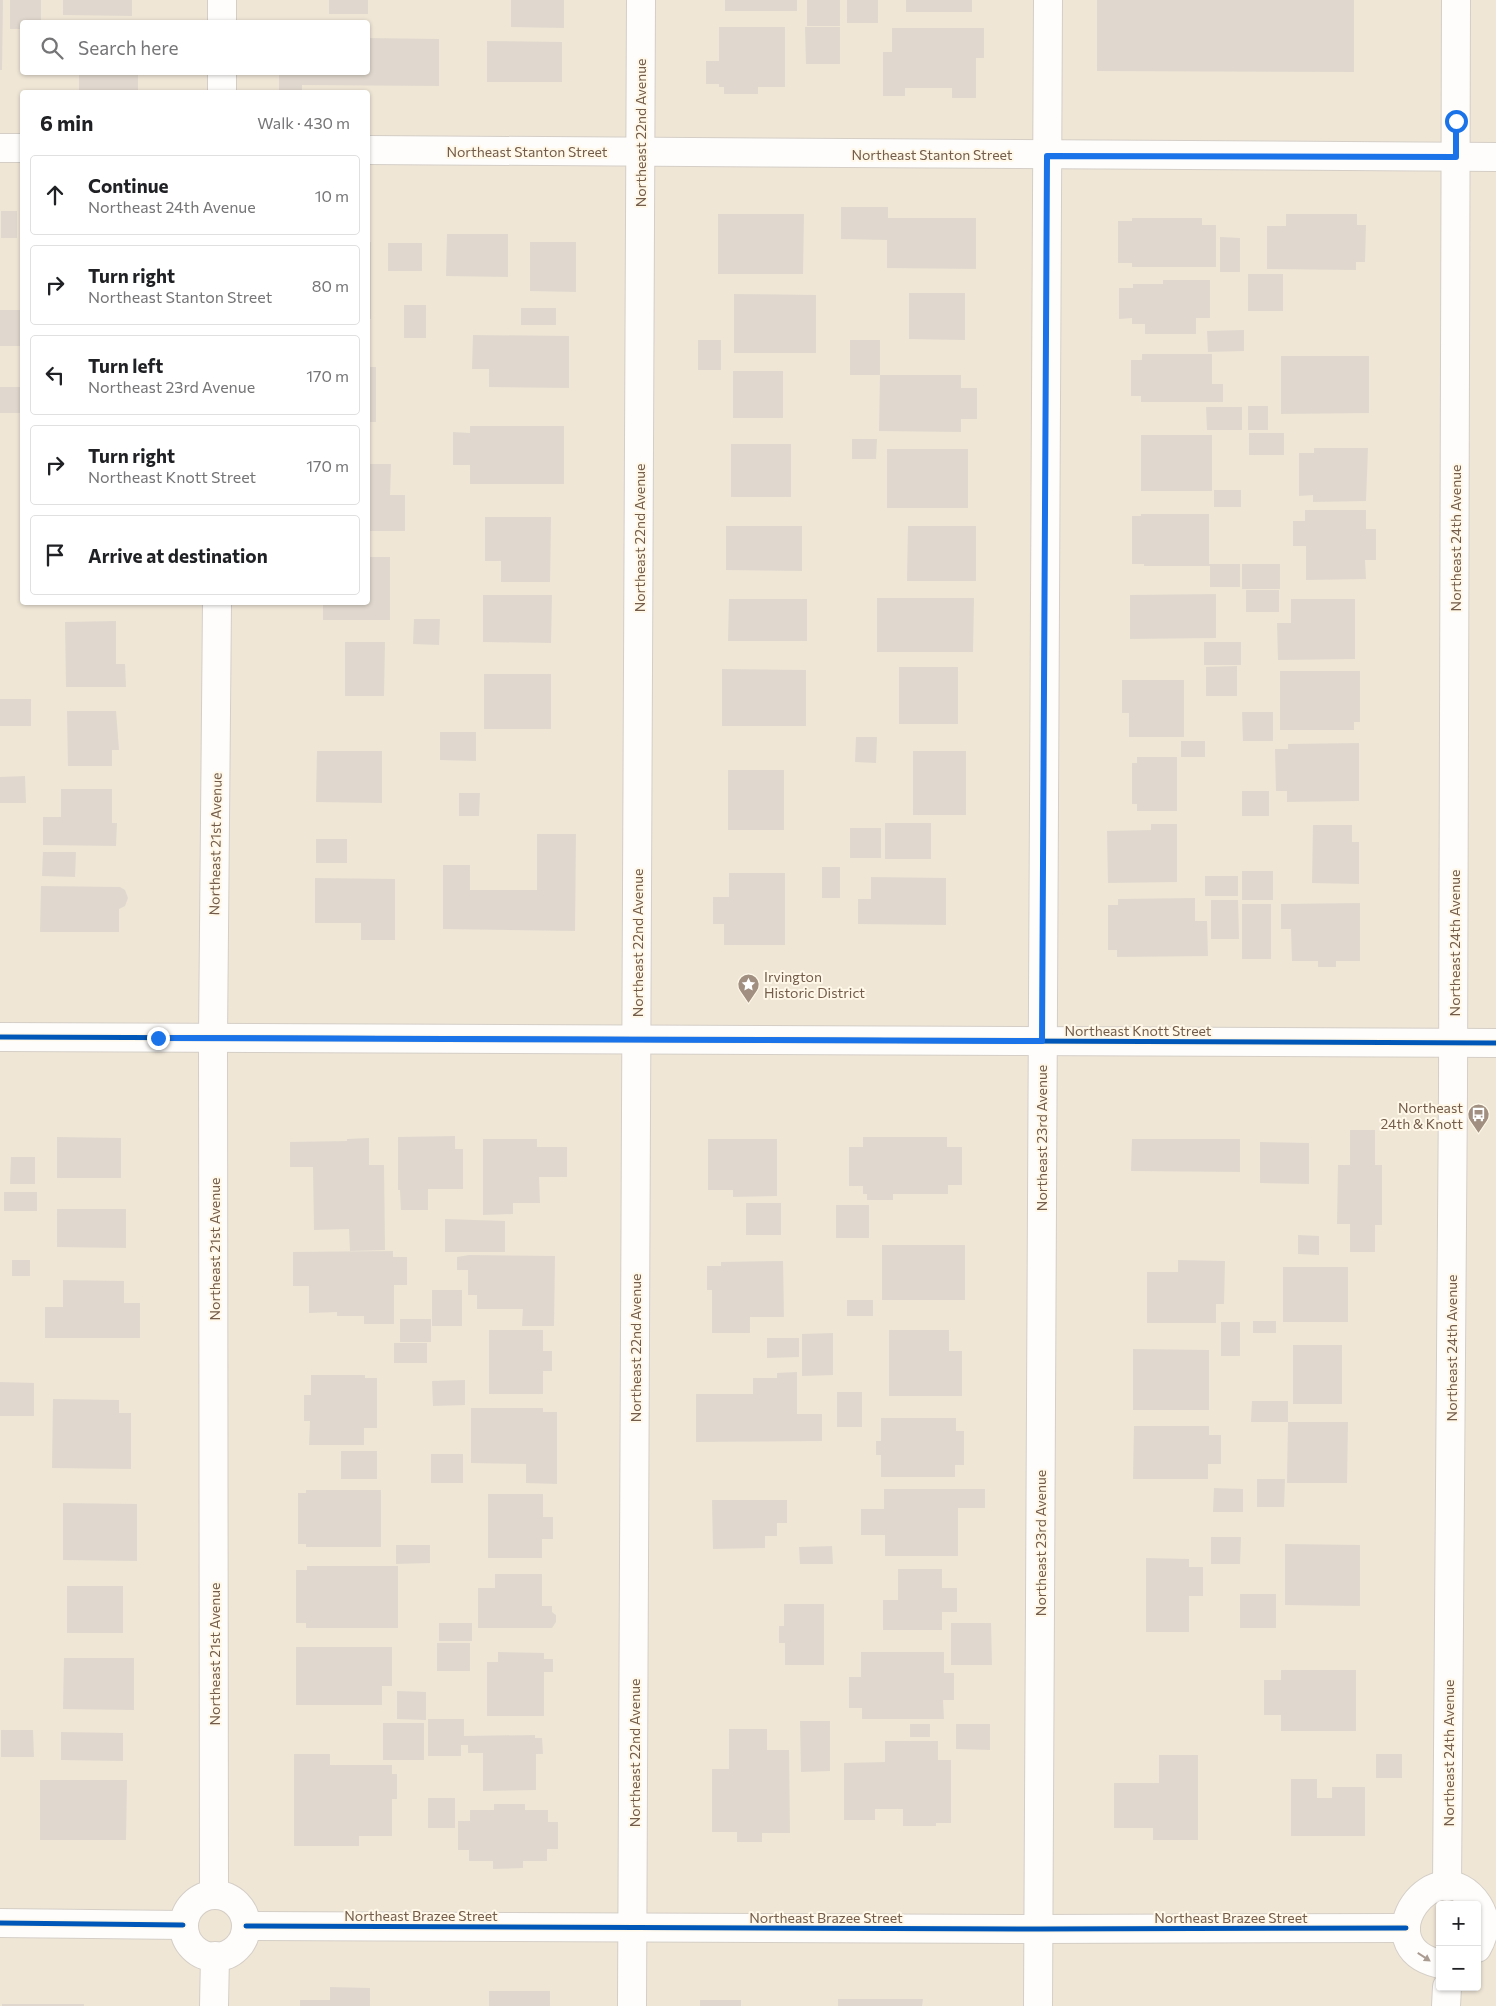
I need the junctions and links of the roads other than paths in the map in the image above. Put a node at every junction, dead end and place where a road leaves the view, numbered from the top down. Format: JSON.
{"nodes":[{"id":1,"x":222,"y":0,"type":"edge"},
{"id":2,"x":641,"y":0,"type":"edge"},
{"id":3,"x":1048,"y":0,"type":"edge"},
{"id":4,"x":1456,"y":0,"type":"edge"},
{"id":5,"x":222,"y":20,"type":"edge"},
{"id":6,"x":222,"y":75,"type":"edge"},
{"id":7,"x":222,"y":90,"type":"edge"},
{"id":8,"x":0,"y":148,"type":"edge"},
{"id":9,"x":20,"y":148,"type":"edge"},
{"id":10,"x":370,"y":150,"type":"edge"},
{"id":11,"x":640,"y":152,"type":"junction"},
{"id":12,"x":1047,"y":156,"type":"junction"},
{"id":13,"x":1456,"y":157,"type":"junction"},
{"id":14,"x":1496,"y":157,"type":"edge"},
{"id":15,"x":217,"y":605,"type":"edge"},
{"id":16,"x":0,"y":1037,"type":"edge"},
{"id":17,"x":213,"y":1039,"type":"junction"},
{"id":18,"x":636,"y":1039,"type":"junction"},
{"id":19,"x":1042,"y":1041,"type":"junction"},
{"id":20,"x":1453,"y":1043,"type":"junction"},
{"id":21,"x":1496,"y":1043,"type":"edge"},
{"id":22,"x":1447,"y":1887,"type":"junction"},
{"id":23,"x":214,"y":1895,"type":"junction"},
{"id":24,"x":0,"y":1923,"type":"edge"},
{"id":25,"x":183,"y":1925,"type":"junction"},
{"id":26,"x":246,"y":1926,"type":"junction"},
{"id":27,"x":633,"y":1927,"type":"junction"},
{"id":28,"x":1406,"y":1928,"type":"junction"},
{"id":29,"x":1039,"y":1929,"type":"junction"},
{"id":30,"x":1486,"y":1933,"type":"edge"},
{"id":31,"x":214,"y":1956,"type":"junction"},
{"id":32,"x":1436,"y":1962,"type":"edge"},
{"id":33,"x":1446,"y":1991,"type":"edge"},
{"id":34,"x":214,"y":2006,"type":"edge"},
{"id":35,"x":632,"y":2006,"type":"edge"},
{"id":36,"x":1038,"y":2006,"type":"edge"},
{"id":37,"x":1446,"y":2006,"type":"edge"}],
"edges":[{"from":1,"to":5,"type":"street"},
{"from":2,"to":11,"type":"street","name":"Northeast 22nd Avenue"},
{"from":3,"to":12,"type":"street","name":"Northeast 23rd Avenue"},
{"from":4,"to":13,"type":"street","name":"Northeast 24th Avenue"},
{"from":6,"to":7,"type":"street"},
{"from":8,"to":9,"type":"street"},
{"from":10,"to":11,"type":"street","name":"Northeast Stanton Street"},
{"from":11,"to":12,"type":"street","name":"Northeast Stanton Street"},
{"from":11,"to":18,"type":"street","name":"Northeast 22nd Avenue"},
{"from":12,"to":13,"type":"street","name":"Northeast Stanton Street"},
{"from":12,"to":19,"type":"street","name":"Northeast 23rd Avenue"},
{"from":13,"to":14,"type":"street","name":"Northeast Stanton Street"},
{"from":13,"to":20,"type":"street","name":"Northeast 24th Avenue"},
{"from":15,"to":17,"type":"street","name":"Northeast 21st Avenue"},
{"from":16,"to":17,"type":"street","name":"Northeast Knott Street"},
{"from":17,"to":18,"type":"street","name":"Northeast Knott Street"},
{"from":17,"to":23,"type":"street","name":"Northeast 21st Avenue"},
{"from":18,"to":19,"type":"street","name":"Northeast Knott Street"},
{"from":18,"to":27,"type":"street","name":"Northeast 22nd Avenue"},
{"from":19,"to":20,"type":"street","name":"Northeast Knott Street"},
{"from":19,"to":29,"type":"street","name":"Northeast 23rd Avenue"},
{"from":20,"to":21,"type":"street","name":"Northeast Knott Street"},
{"from":20,"to":22,"type":"street","name":"Northeast 24th Avenue"},
{"from":22,"to":28,"type":"street"},
{"from":22,"to":30,"type":"street"},
{"from":23,"to":25,"type":"street"},
{"from":23,"to":26,"type":"street"},
{"from":24,"to":25,"type":"street"},
{"from":25,"to":31,"type":"street"},
{"from":26,"to":27,"type":"street","name":"Northeast Brazee Street"},
{"from":26,"to":31,"type":"street"},
{"from":27,"to":29,"type":"street","name":"Northeast Brazee Street"},
{"from":27,"to":35,"type":"street","name":"Northeast 22nd Avenue"},
{"from":28,"to":29,"type":"street","name":"Northeast Brazee Street"},
{"from":28,"to":32,"type":"street","one_way":true},
{"from":29,"to":36,"type":"street","name":"Northeast 23rd Avenue"},
{"from":31,"to":34,"type":"street"},
{"from":33,"to":37,"type":"street"}]}
